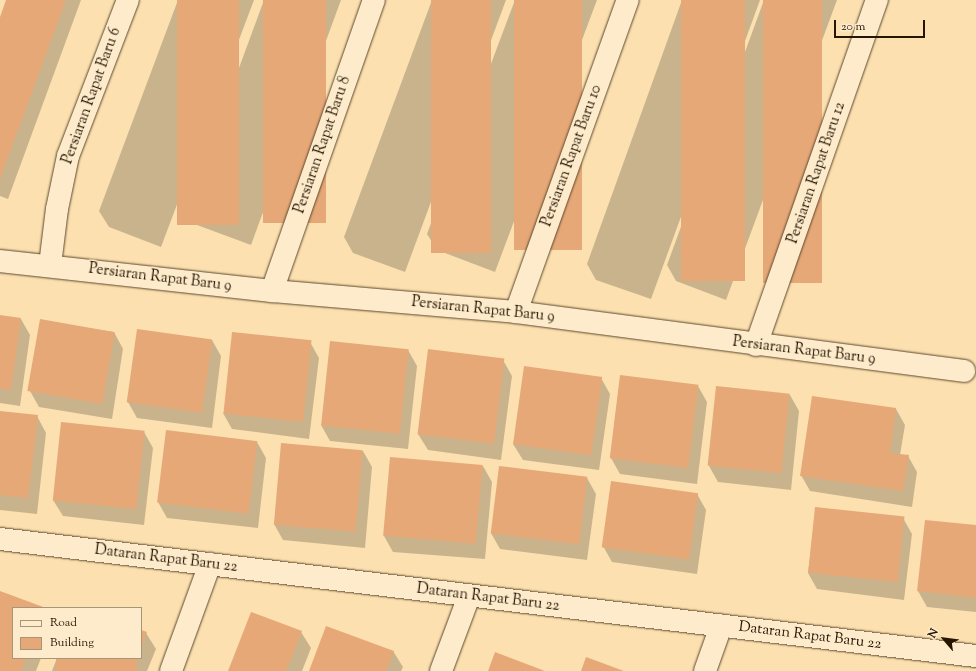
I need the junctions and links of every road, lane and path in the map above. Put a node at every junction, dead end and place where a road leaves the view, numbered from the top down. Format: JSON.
{"nodes":[{"id":1,"x":128,"y":0,"type":"edge"},
{"id":2,"x":374,"y":0,"type":"edge"},
{"id":3,"x":628,"y":0,"type":"edge"},
{"id":4,"x":877,"y":0,"type":"edge"},
{"id":5,"x":0,"y":261,"type":"edge"},
{"id":6,"x":50,"y":265,"type":"junction"},
{"id":7,"x":272,"y":291,"type":"junction"},
{"id":8,"x":516,"y":312,"type":"junction"},
{"id":9,"x":756,"y":345,"type":"junction"},
{"id":10,"x":964,"y":371,"type":"dead end"},
{"id":11,"x":0,"y":539,"type":"edge"},
{"id":12,"x":210,"y":564,"type":"junction"},
{"id":13,"x":469,"y":596,"type":"junction"},
{"id":14,"x":721,"y":626,"type":"junction"},
{"id":15,"x":976,"y":656,"type":"edge"},
{"id":16,"x":172,"y":671,"type":"edge"},
{"id":17,"x":441,"y":671,"type":"edge"},
{"id":18,"x":705,"y":671,"type":"edge"}],
"edges":[{"from":1,"to":6,"type":"street","name":"Persiaran Rapat Baru 6"},
{"from":2,"to":7,"type":"street","name":"Persiaran Rapat Baru 8"},
{"from":3,"to":8,"type":"street","name":"Persiaran Rapat Baru 10"},
{"from":4,"to":9,"type":"street","name":"Persiaran Rapat Baru 12"},
{"from":5,"to":6,"type":"street","name":"Persiaran Rapat Baru 9"},
{"from":6,"to":7,"type":"street","name":"Persiaran Rapat Baru 9"},
{"from":7,"to":8,"type":"street","name":"Persiaran Rapat Baru 9"},
{"from":8,"to":9,"type":"street","name":"Persiaran Rapat Baru 9"},
{"from":9,"to":10,"type":"street","name":"Persiaran Rapat Baru 9"},
{"from":11,"to":12,"type":"street","name":"Dataran Rapat Baru 22"},
{"from":12,"to":13,"type":"street","name":"Dataran Rapat Baru 22"},
{"from":12,"to":16,"type":"street"},
{"from":13,"to":14,"type":"street","name":"Dataran Rapat Baru 22"},
{"from":13,"to":17,"type":"street"},
{"from":14,"to":15,"type":"street","name":"Dataran Rapat Baru 22"},
{"from":14,"to":18,"type":"street"}]}
